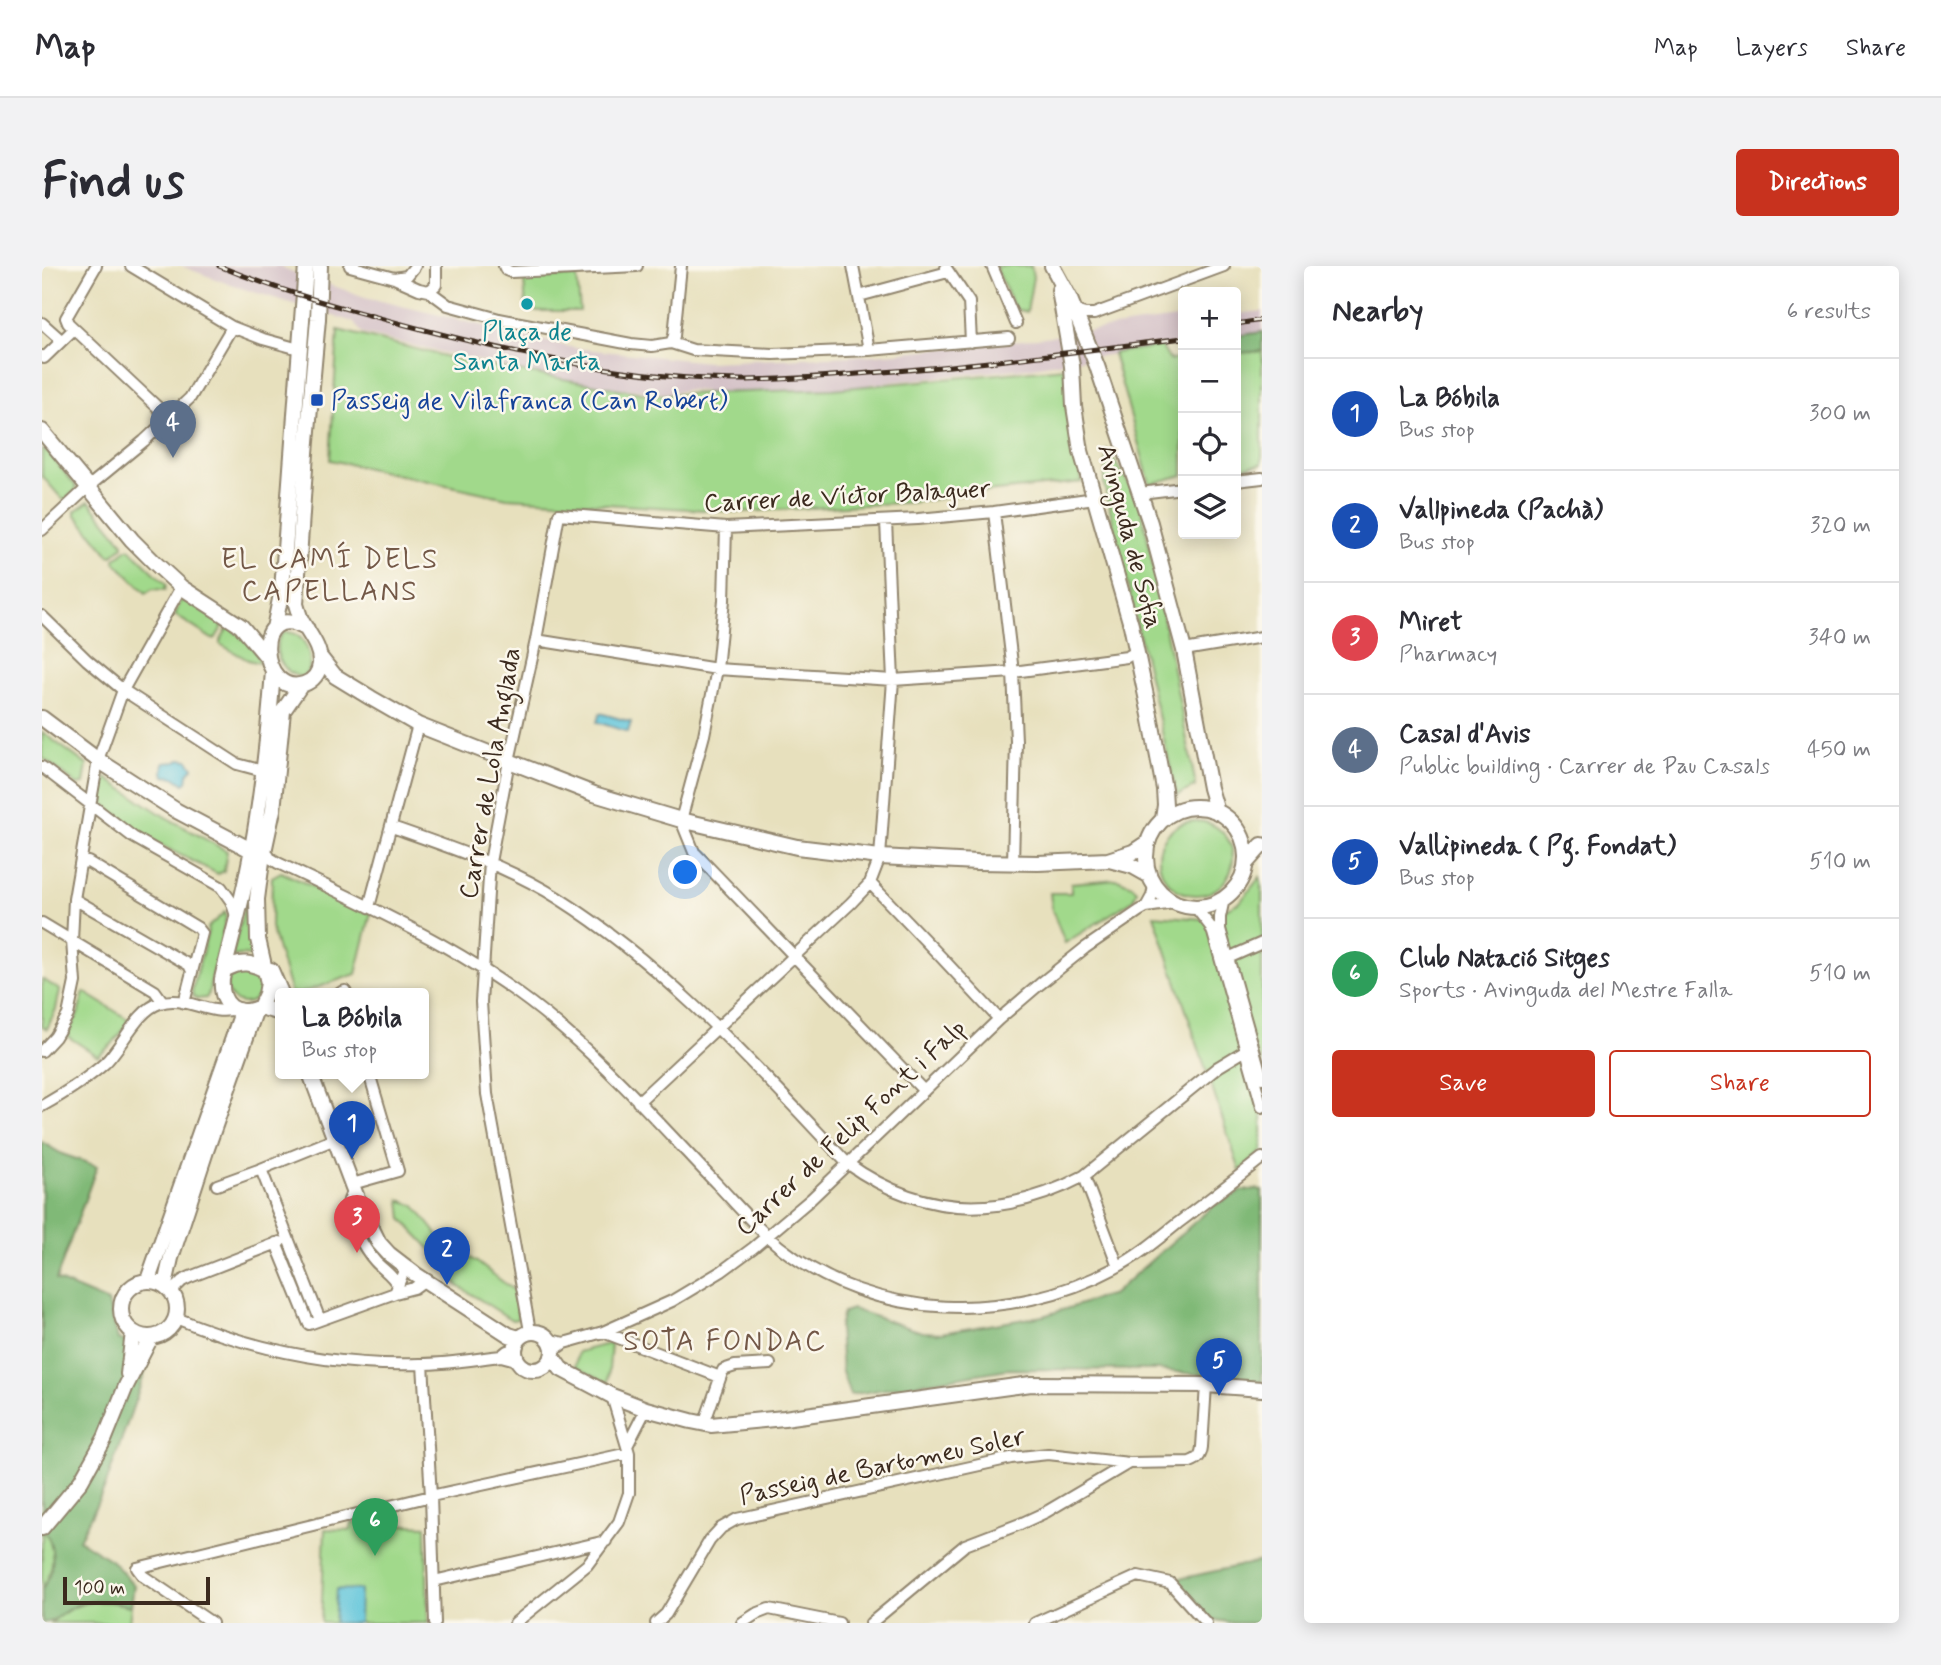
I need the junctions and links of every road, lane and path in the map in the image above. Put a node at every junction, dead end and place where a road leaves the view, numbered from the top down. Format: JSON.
{"nodes":[{"id":1,"x":96,"y":266,"type":"edge"},
{"id":2,"x":131,"y":266,"type":"edge"},
{"id":3,"x":306,"y":266,"type":"edge"},
{"id":4,"x":320,"y":266,"type":"edge"},
{"id":5,"x":350,"y":266,"type":"edge"},
{"id":6,"x":416,"y":266,"type":"edge"},
{"id":7,"x":436,"y":266,"type":"edge"},
{"id":8,"x":504,"y":266,"type":"edge"},
{"id":9,"x":636,"y":266,"type":"edge"},
{"id":10,"x":681,"y":266,"type":"edge"},
{"id":11,"x":853,"y":266,"type":"edge"},
{"id":12,"x":992,"y":266,"type":"edge"},
{"id":13,"x":1051,"y":266,"type":"edge"},
{"id":14,"x":1224,"y":266,"type":"edge"},
{"id":15,"x":946,"y":269,"type":"edge"},
{"id":16,"x":394,"y":278,"type":"junction"},
{"id":17,"x":424,"y":290,"type":"junction"},
{"id":18,"x":859,"y":296,"type":"junction"},
{"id":19,"x":1075,"y":311,"type":"junction"},
{"id":20,"x":42,"y":323,"type":"edge"},
{"id":21,"x":1016,"y":323,"type":"dead end"},
{"id":22,"x":232,"y":327,"type":"junction"},
{"id":23,"x":74,"y":329,"type":"junction"},
{"id":24,"x":1009,"y":338,"type":"dead end"},
{"id":25,"x":61,"y":340,"type":"junction"},
{"id":26,"x":971,"y":342,"type":"junction"},
{"id":27,"x":671,"y":344,"type":"junction"},
{"id":28,"x":299,"y":349,"type":"junction"},
{"id":29,"x":869,"y":350,"type":"junction"},
{"id":30,"x":43,"y":357,"type":"edge"},
{"id":31,"x":169,"y":418,"type":"junction"},
{"id":32,"x":42,"y":431,"type":"edge"},
{"id":33,"x":1262,"y":478,"type":"edge"},
{"id":34,"x":1241,"y":480,"type":"edge"},
{"id":35,"x":88,"y":487,"type":"junction"},
{"id":36,"x":1178,"y":489,"type":"edge"},
{"id":37,"x":1140,"y":493,"type":"junction"},
{"id":38,"x":1094,"y":498,"type":"junction"},
{"id":39,"x":994,"y":512,"type":"junction"},
{"id":40,"x":559,"y":514,"type":"joint"},
{"id":41,"x":886,"y":521,"type":"junction"},
{"id":42,"x":726,"y":528,"type":"junction"},
{"id":43,"x":42,"y":530,"type":"edge"},
{"id":44,"x":181,"y":587,"type":"junction"},
{"id":45,"x":42,"y":616,"type":"edge"},
{"id":46,"x":241,"y":626,"type":"junction"},
{"id":47,"x":307,"y":629,"type":"junction"},
{"id":48,"x":273,"y":630,"type":"junction"},
{"id":49,"x":1262,"y":637,"type":"edge"},
{"id":50,"x":536,"y":640,"type":"junction"},
{"id":51,"x":1184,"y":650,"type":"junction"},
{"id":52,"x":1137,"y":652,"type":"junction"},
{"id":53,"x":267,"y":657,"type":"junction"},
{"id":54,"x":320,"y":657,"type":"junction"},
{"id":55,"x":717,"y":668,"type":"junction"},
{"id":56,"x":273,"y":671,"type":"junction"},
{"id":57,"x":1013,"y":673,"type":"junction"},
{"id":58,"x":893,"y":680,"type":"junction"},
{"id":59,"x":307,"y":682,"type":"junction"},
{"id":60,"x":346,"y":685,"type":"junction"},
{"id":61,"x":123,"y":690,"type":"junction"},
{"id":62,"x":42,"y":718,"type":"edge"},
{"id":63,"x":418,"y":725,"type":"junction"},
{"id":64,"x":98,"y":760,"type":"junction"},
{"id":65,"x":509,"y":761,"type":"junction"},
{"id":66,"x":42,"y":767,"type":"edge"},
{"id":67,"x":264,"y":771,"type":"junction"},
{"id":68,"x":91,"y":805,"type":"junction"},
{"id":69,"x":1217,"y":812,"type":"junction"},
{"id":70,"x":1163,"y":819,"type":"junction"},
{"id":71,"x":681,"y":820,"type":"junction"},
{"id":72,"x":392,"y":827,"type":"junction"},
{"id":73,"x":1240,"y":833,"type":"junction"},
{"id":74,"x":1262,"y":836,"type":"edge"},
{"id":75,"x":1147,"y":842,"type":"junction"},
{"id":76,"x":1262,"y":845,"type":"edge"},
{"id":77,"x":258,"y":848,"type":"junction"},
{"id":78,"x":880,"y":856,"type":"junction"},
{"id":79,"x":1108,"y":860,"type":"junction"},
{"id":80,"x":490,"y":862,"type":"junction"},
{"id":81,"x":81,"y":863,"type":"junction"},
{"id":82,"x":278,"y":863,"type":"junction"},
{"id":83,"x":1013,"y":863,"type":"junction"},
{"id":84,"x":1246,"y":863,"type":"junction"},
{"id":85,"x":260,"y":873,"type":"junction"},
{"id":86,"x":1151,"y":880,"type":"junction"},
{"id":87,"x":870,"y":883,"type":"junction"},
{"id":88,"x":75,"y":899,"type":"junction"},
{"id":89,"x":1224,"y":899,"type":"junction"},
{"id":90,"x":1174,"y":903,"type":"junction"},
{"id":91,"x":369,"y":907,"type":"junction"},
{"id":92,"x":1146,"y":907,"type":"junction"},
{"id":93,"x":1196,"y":908,"type":"junction"},
{"id":94,"x":236,"y":916,"type":"junction"},
{"id":95,"x":42,"y":923,"type":"edge"},
{"id":96,"x":72,"y":941,"type":"junction"},
{"id":97,"x":1262,"y":943,"type":"edge"},
{"id":98,"x":795,"y":955,"type":"junction"},
{"id":99,"x":1228,"y":958,"type":"junction"},
{"id":100,"x":482,"y":967,"type":"junction"},
{"id":101,"x":191,"y":971,"type":"junction"},
{"id":102,"x":269,"y":973,"type":"junction"},
{"id":103,"x":223,"y":974,"type":"junction"},
{"id":104,"x":278,"y":988,"type":"edge"},
{"id":105,"x":163,"y":1002,"type":"junction"},
{"id":106,"x":184,"y":1003,"type":"junction"},
{"id":107,"x":201,"y":1008,"type":"junction"},
{"id":108,"x":258,"y":1008,"type":"junction"},
{"id":109,"x":275,"y":1011,"type":"edge"},
{"id":110,"x":238,"y":1012,"type":"junction"},
{"id":111,"x":999,"y":1020,"type":"junction"},
{"id":112,"x":719,"y":1027,"type":"junction"},
{"id":113,"x":1253,"y":1044,"type":"edge"},
{"id":114,"x":42,"y":1051,"type":"edge"},
{"id":115,"x":1262,"y":1078,"type":"edge"},
{"id":116,"x":312,"y":1079,"type":"edge"},
{"id":117,"x":371,"y":1079,"type":"edge"},
{"id":118,"x":924,"y":1091,"type":"junction"},
{"id":119,"x":638,"y":1102,"type":"junction"},
{"id":120,"x":42,"y":1106,"type":"edge"},
{"id":121,"x":1262,"y":1107,"type":"edge"},
{"id":122,"x":335,"y":1139,"type":"junction"},
{"id":123,"x":1262,"y":1158,"type":"edge"},
{"id":124,"x":847,"y":1163,"type":"junction"},
{"id":125,"x":261,"y":1169,"type":"junction"},
{"id":126,"x":1084,"y":1176,"type":"junction"},
{"id":127,"x":217,"y":1185,"type":"dead end"},
{"id":128,"x":353,"y":1187,"type":"junction"},
{"id":129,"x":767,"y":1237,"type":"junction"},
{"id":130,"x":288,"y":1238,"type":"junction"},
{"id":131,"x":276,"y":1243,"type":"junction"},
{"id":132,"x":404,"y":1266,"type":"junction"},
{"id":133,"x":1118,"y":1266,"type":"junction"},
{"id":134,"x":148,"y":1280,"type":"junction"},
{"id":135,"x":425,"y":1280,"type":"junction"},
{"id":136,"x":168,"y":1288,"type":"junction"},
{"id":137,"x":397,"y":1290,"type":"junction"},
{"id":138,"x":176,"y":1318,"type":"junction"},
{"id":139,"x":320,"y":1320,"type":"junction"},
{"id":140,"x":133,"y":1332,"type":"junction"},
{"id":141,"x":603,"y":1332,"type":"junction"},
{"id":142,"x":151,"y":1337,"type":"junction"},
{"id":143,"x":515,"y":1345,"type":"junction"},
{"id":144,"x":554,"y":1354,"type":"junction"},
{"id":145,"x":423,"y":1364,"type":"junction"},
{"id":146,"x":770,"y":1364,"type":"dead end"},
{"id":147,"x":720,"y":1377,"type":"junction"},
{"id":148,"x":1206,"y":1385,"type":"junction"},
{"id":149,"x":126,"y":1386,"type":"junction"},
{"id":150,"x":1262,"y":1389,"type":"edge"},
{"id":151,"x":612,"y":1396,"type":"junction"},
{"id":152,"x":646,"y":1409,"type":"junction"},
{"id":153,"x":704,"y":1424,"type":"junction"},
{"id":154,"x":628,"y":1448,"type":"junction"},
{"id":155,"x":1129,"y":1464,"type":"junction"},
{"id":156,"x":431,"y":1496,"type":"junction"},
{"id":157,"x":42,"y":1528,"type":"edge"},
{"id":158,"x":606,"y":1541,"type":"junction"},
{"id":159,"x":434,"y":1581,"type":"junction"},
{"id":160,"x":212,"y":1623,"type":"edge"},
{"id":161,"x":435,"y":1623,"type":"edge"},
{"id":162,"x":515,"y":1623,"type":"edge"},
{"id":163,"x":656,"y":1623,"type":"edge"},
{"id":164,"x":742,"y":1623,"type":"edge"},
{"id":165,"x":839,"y":1623,"type":"edge"},
{"id":166,"x":870,"y":1623,"type":"edge"},
{"id":167,"x":1035,"y":1623,"type":"edge"},
{"id":168,"x":1206,"y":1623,"type":"edge"}],
"edges":[{"from":1,"to":23,"type":"street"},
{"from":2,"to":22,"type":"street"},
{"from":3,"to":28,"type":"street"},
{"from":4,"to":47,"type":"street"},
{"from":5,"to":16,"type":"street"},
{"from":6,"to":16,"type":"street"},
{"from":6,"to":17,"type":"street"},
{"from":7,"to":17,"type":"street"},
{"from":8,"to":9,"type":"street"},
{"from":10,"to":27,"type":"street"},
{"from":11,"to":18,"type":"street"},
{"from":12,"to":21,"type":"street"},
{"from":13,"to":19,"type":"street","name":"Avinguda de Sofia"},
{"from":13,"to":38,"type":"street","name":"Avinguda de Sofia"},
{"from":14,"to":19,"type":"street"},
{"from":15,"to":18,"type":"street"},
{"from":15,"to":26,"type":"street"},
{"from":16,"to":17,"type":"street"},
{"from":17,"to":27,"type":"street"},
{"from":18,"to":29,"type":"street"},
{"from":19,"to":37,"type":"street","name":"Avinguda de Sofia"},
{"from":20,"to":25,"type":"street"},
{"from":22,"to":28,"type":"street"},
{"from":22,"to":31,"type":"street"},
{"from":23,"to":25,"type":"street"},
{"from":23,"to":31,"type":"street"},
{"from":24,"to":26,"type":"street"},
{"from":25,"to":30,"type":"street"},
{"from":26,"to":29,"type":"street"},
{"from":27,"to":29,"type":"street"},
{"from":28,"to":48,"type":"street"},
{"from":31,"to":35,"type":"street"},
{"from":32,"to":35,"type":"street"},
{"from":33,"to":34,"type":"street"},
{"from":35,"to":43,"type":"street"},
{"from":35,"to":44,"type":"street"},
{"from":36,"to":37,"type":"street"},
{"from":37,"to":51,"type":"street","name":"Avinguda de Sofia"},
{"from":38,"to":39,"type":"street","name":"Carrer de Víctor Balaguer"},
{"from":38,"to":52,"type":"street","name":"Avinguda de Sofia"},
{"from":39,"to":41,"type":"street","name":"Carrer de Víctor Balaguer"},
{"from":39,"to":57,"type":"street"},
{"from":40,"to":42,"type":"street","name":"Carrer de Víctor Balaguer"},
{"from":40,"to":50,"type":"street","name":"Carrer de Lola Anglada"},
{"from":41,"to":42,"type":"street","name":"Carrer de Víctor Balaguer"},
{"from":41,"to":58,"type":"street"},
{"from":42,"to":55,"type":"street"},
{"from":44,"to":46,"type":"street"},
{"from":44,"to":61,"type":"street"},
{"from":45,"to":61,"type":"street"},
{"from":46,"to":48,"type":"street"},
{"from":46,"to":53,"type":"street"},
{"from":47,"to":48,"type":"street"},
{"from":47,"to":54,"type":"street"},
{"from":48,"to":53,"type":"street"},
{"from":49,"to":51,"type":"street"},
{"from":50,"to":55,"type":"street"},
{"from":50,"to":65,"type":"street","name":"Carrer de Lola Anglada"},
{"from":51,"to":69,"type":"street","name":"Avinguda de Sofia"},
{"from":52,"to":57,"type":"street"},
{"from":52,"to":70,"type":"street","name":"Avinguda de Sofia"},
{"from":53,"to":56,"type":"street"},
{"from":54,"to":59,"type":"street"},
{"from":54,"to":60,"type":"street"},
{"from":55,"to":58,"type":"street"},
{"from":55,"to":71,"type":"street"},
{"from":56,"to":59,"type":"street"},
{"from":56,"to":67,"type":"street"},
{"from":57,"to":58,"type":"street"},
{"from":57,"to":83,"type":"street"},
{"from":58,"to":78,"type":"street"},
{"from":59,"to":60,"type":"street"},
{"from":59,"to":77,"type":"street"},
{"from":60,"to":63,"type":"street"},
{"from":61,"to":64,"type":"street"},
{"from":61,"to":67,"type":"street"},
{"from":62,"to":64,"type":"street"},
{"from":63,"to":65,"type":"street"},
{"from":63,"to":72,"type":"street"},
{"from":64,"to":68,"type":"street"},
{"from":64,"to":77,"type":"street"},
{"from":65,"to":71,"type":"street"},
{"from":65,"to":80,"type":"street","name":"Carrer de Lola Anglada"},
{"from":66,"to":68,"type":"street"},
{"from":67,"to":77,"type":"street"},
{"from":68,"to":81,"type":"street"},
{"from":68,"to":94,"type":"street"},
{"from":69,"to":70,"type":"street"},
{"from":69,"to":73,"type":"street"},
{"from":70,"to":75,"type":"street"},
{"from":71,"to":78,"type":"street"},
{"from":71,"to":98,"type":"street"},
{"from":72,"to":80,"type":"street"},
{"from":72,"to":91,"type":"street"},
{"from":73,"to":74,"type":"street"},
{"from":73,"to":84,"type":"street"},
{"from":75,"to":79,"type":"street"},
{"from":75,"to":86,"type":"street"},
{"from":76,"to":84,"type":"street"},
{"from":77,"to":82,"type":"street"},
{"from":77,"to":85,"type":"street"},
{"from":77,"to":94,"type":"street"},
{"from":78,"to":83,"type":"street"},
{"from":78,"to":87,"type":"street"},
{"from":79,"to":83,"type":"street"},
{"from":79,"to":86,"type":"street"},
{"from":80,"to":100,"type":"street","name":"Carrer de Lola Anglada"},
{"from":80,"to":112,"type":"street"},
{"from":81,"to":88,"type":"street"},
{"from":81,"to":101,"type":"street"},
{"from":82,"to":85,"type":"street"},
{"from":82,"to":91,"type":"street"},
{"from":84,"to":89,"type":"street"},
{"from":85,"to":102,"type":"street"},
{"from":86,"to":90,"type":"street"},
{"from":86,"to":92,"type":"street"},
{"from":87,"to":98,"type":"street"},
{"from":87,"to":111,"type":"street"},
{"from":88,"to":96,"type":"street"},
{"from":88,"to":101,"type":"street"},
{"from":89,"to":93,"type":"street"},
{"from":89,"to":99,"type":"street"},
{"from":90,"to":92,"type":"street","name":"Carrer de Felip Font i Falp"},
{"from":90,"to":93,"type":"street"},
{"from":91,"to":100,"type":"street"},
{"from":92,"to":111,"type":"street","name":"Carrer de Felip Font i Falp"},
{"from":93,"to":113,"type":"street"},
{"from":94,"to":103,"type":"street"},
{"from":95,"to":96,"type":"street"},
{"from":96,"to":105,"type":"street"},
{"from":96,"to":114,"type":"street"},
{"from":97,"to":99,"type":"street"},
{"from":98,"to":112,"type":"street"},
{"from":98,"to":118,"type":"street"},
{"from":99,"to":113,"type":"street"},
{"from":100,"to":119,"type":"street"},
{"from":100,"to":143,"type":"street","name":"Carrer de Lola Anglada"},
{"from":101,"to":106,"type":"street"},
{"from":102,"to":103,"type":"street"},
{"from":102,"to":104,"type":"street"},
{"from":102,"to":108,"type":"street"},
{"from":103,"to":107,"type":"street"},
{"from":103,"to":110,"type":"street"},
{"from":105,"to":106,"type":"street"},
{"from":105,"to":120,"type":"street"},
{"from":106,"to":107,"type":"street"},
{"from":107,"to":110,"type":"street"},
{"from":108,"to":109,"type":"street"},
{"from":108,"to":110,"type":"street"},
{"from":108,"to":136,"type":"street"},
{"from":110,"to":134,"type":"street"},
{"from":111,"to":118,"type":"street","name":"Carrer de Felip Font i Falp"},
{"from":112,"to":119,"type":"street"},
{"from":112,"to":124,"type":"street"},
{"from":113,"to":115,"type":"street"},
{"from":113,"to":121,"type":"street"},
{"from":113,"to":126,"type":"street"},
{"from":116,"to":122,"type":"street"},
{"from":117,"to":128,"type":"street"},
{"from":118,"to":124,"type":"street","name":"Carrer de Felip Font i Falp"},
{"from":119,"to":129,"type":"street"},
{"from":122,"to":125,"type":"street"},
{"from":122,"to":128,"type":"street"},
{"from":123,"to":133,"type":"street"},
{"from":124,"to":126,"type":"street"},
{"from":124,"to":129,"type":"street","name":"Carrer de Felip Font i Falp"},
{"from":125,"to":127,"type":"street"},
{"from":125,"to":130,"type":"street"},
{"from":126,"to":133,"type":"street"},
{"from":128,"to":132,"type":"street"},
{"from":128,"to":137,"type":"street"},
{"from":129,"to":133,"type":"street"},
{"from":129,"to":141,"type":"street","name":"Carrer de Felip Font i Falp"},
{"from":130,"to":131,"type":"street"},
{"from":130,"to":139,"type":"street"},
{"from":131,"to":136,"type":"street"},
{"from":131,"to":139,"type":"street"},
{"from":132,"to":135,"type":"street"},
{"from":132,"to":137,"type":"street"},
{"from":134,"to":136,"type":"street"},
{"from":134,"to":140,"type":"street"},
{"from":135,"to":137,"type":"street"},
{"from":135,"to":143,"type":"street"},
{"from":136,"to":138,"type":"street"},
{"from":137,"to":139,"type":"street"},
{"from":138,"to":142,"type":"street"},
{"from":138,"to":145,"type":"street"},
{"from":140,"to":142,"type":"street"},
{"from":140,"to":149,"type":"street"},
{"from":141,"to":144,"type":"street","name":"Carrer de Felip Font i Falp"},
{"from":141,"to":147,"type":"street"},
{"from":142,"to":149,"type":"street"},
{"from":143,"to":144,"type":"street"},
{"from":143,"to":144,"type":"street"},
{"from":143,"to":145,"type":"street"},
{"from":144,"to":151,"type":"street"},
{"from":145,"to":156,"type":"street"},
{"from":146,"to":147,"type":"street"},
{"from":147,"to":153,"type":"street"},
{"from":148,"to":150,"type":"street"},
{"from":148,"to":153,"type":"street"},
{"from":148,"to":155,"type":"street","name":"Passeig de Bartomeu Soler"},
{"from":149,"to":157,"type":"street"},
{"from":151,"to":152,"type":"street"},
{"from":151,"to":154,"type":"street"},
{"from":152,"to":153,"type":"street"},
{"from":152,"to":154,"type":"street"},
{"from":154,"to":156,"type":"street"},
{"from":154,"to":158,"type":"street"},
{"from":155,"to":163,"type":"street","name":"Passeig de Bartomeu Soler"},
{"from":155,"to":166,"type":"street"},
{"from":156,"to":159,"type":"street"},
{"from":156,"to":160,"type":"street"},
{"from":158,"to":159,"type":"street"},
{"from":158,"to":162,"type":"street"},
{"from":159,"to":161,"type":"street"},
{"from":164,"to":165,"type":"street"},
{"from":167,"to":168,"type":"street"}]}
